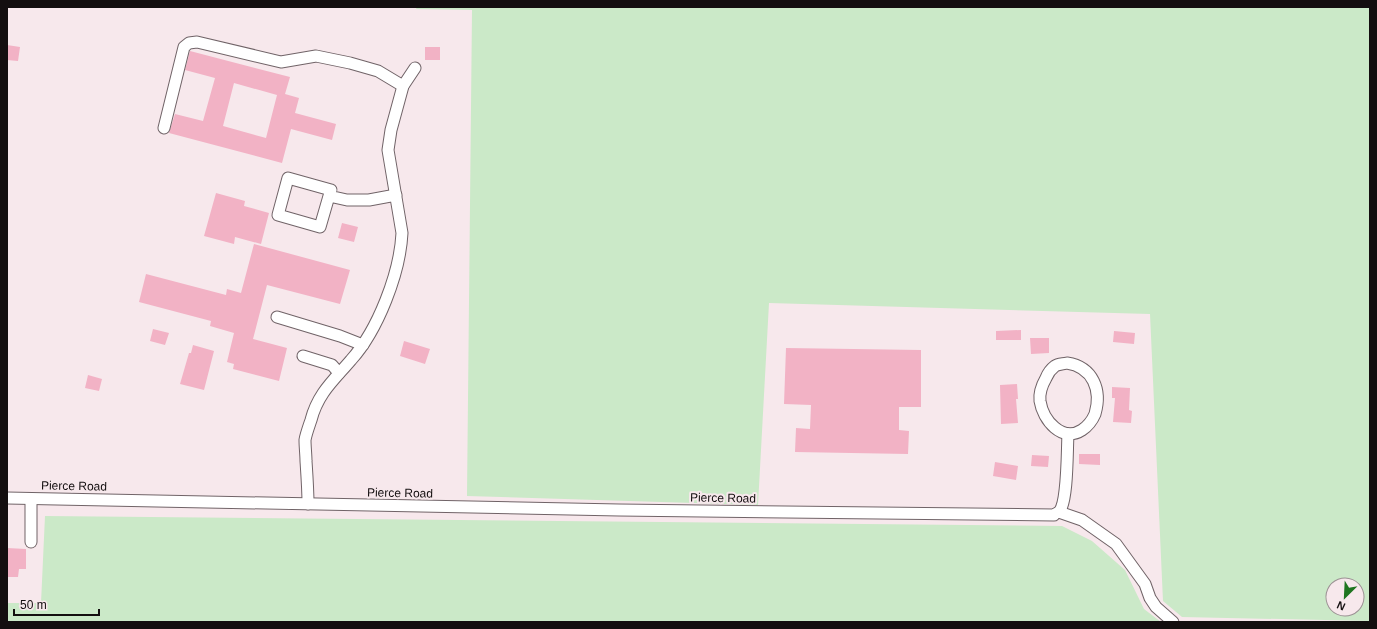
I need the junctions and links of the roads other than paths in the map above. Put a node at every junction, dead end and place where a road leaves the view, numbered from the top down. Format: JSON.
{"nodes":[{"id":1,"x":415,"y":68,"type":"dead end"},
{"id":2,"x":403,"y":86,"type":"junction"},
{"id":3,"x":164,"y":128,"type":"dead end"},
{"id":4,"x":396,"y":195,"type":"junction"},
{"id":5,"x":329,"y":196,"type":"junction"},
{"id":6,"x":277,"y":317,"type":"dead end"},
{"id":7,"x":363,"y":345,"type":"junction"},
{"id":8,"x":304,"y":356,"type":"dead end"},
{"id":9,"x":339,"y":373,"type":"junction"},
{"id":10,"x":1068,"y":434,"type":"junction"},
{"id":11,"x":7,"y":498,"type":"edge"},
{"id":12,"x":31,"y":499,"type":"junction"},
{"id":13,"x":308,"y":504,"type":"junction"},
{"id":14,"x":1059,"y":512,"type":"junction"},
{"id":15,"x":31,"y":542,"type":"dead end"},
{"id":16,"x":1172,"y":622,"type":"edge"}],
"edges":[{"from":1,"to":2,"type":"lane"},
{"from":2,"to":3,"type":"lane"},
{"from":2,"to":4,"type":"lane"},
{"from":4,"to":5,"type":"lane"},
{"from":4,"to":7,"type":"lane"},
{"from":5,"to":5,"type":"lane"},
{"from":6,"to":7,"type":"lane"},
{"from":7,"to":9,"type":"lane"},
{"from":8,"to":9,"type":"lane"},
{"from":9,"to":13,"type":"lane"},
{"from":10,"to":10,"type":"lane"},
{"from":10,"to":14,"type":"lane"},
{"from":11,"to":12,"type":"lane","name":"Pierce Road"},
{"from":12,"to":13,"type":"lane","name":"Pierce Road"},
{"from":12,"to":15,"type":"lane"},
{"from":13,"to":14,"type":"lane","name":"Pierce Road"},
{"from":14,"to":16,"type":"lane"}]}
